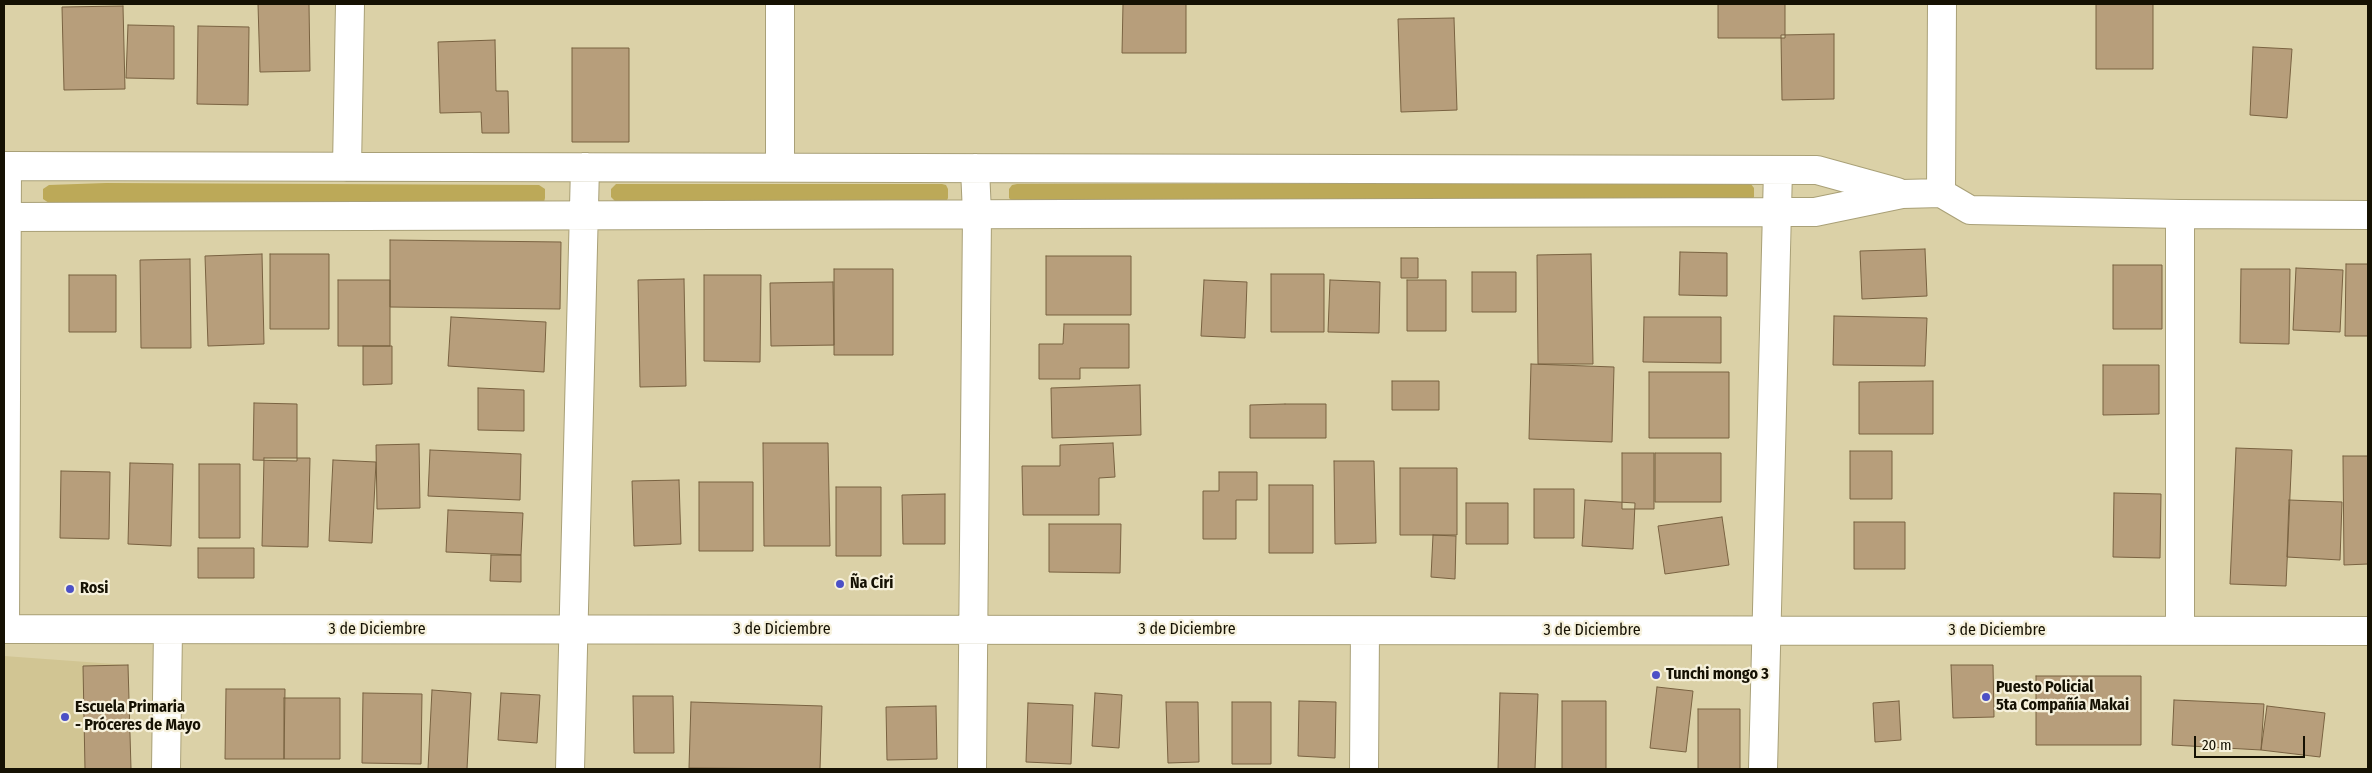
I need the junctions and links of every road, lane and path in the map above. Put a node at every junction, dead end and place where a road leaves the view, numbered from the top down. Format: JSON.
{"nodes":[{"id":1,"x":350,"y":4,"type":"edge"},
{"id":2,"x":780,"y":4,"type":"edge"},
{"id":3,"x":1942,"y":4,"type":"edge"},
{"id":4,"x":5,"y":166,"type":"edge"},
{"id":5,"x":347,"y":167,"type":"junction"},
{"id":6,"x":585,"y":167,"type":"junction"},
{"id":7,"x":780,"y":168,"type":"junction"},
{"id":8,"x":975,"y":168,"type":"junction"},
{"id":9,"x":1778,"y":170,"type":"junction"},
{"id":10,"x":1942,"y":193,"type":"junction"},
{"id":11,"x":1902,"y":194,"type":"junction"},
{"id":12,"x":1777,"y":212,"type":"junction"},
{"id":13,"x":977,"y":214,"type":"junction"},
{"id":14,"x":2180,"y":214,"type":"junction"},
{"id":15,"x":2368,"y":215,"type":"edge"},
{"id":16,"x":584,"y":216,"type":"junction"},
{"id":17,"x":7,"y":217,"type":"junction"},
{"id":18,"x":168,"y":630,"type":"junction"},
{"id":19,"x":573,"y":630,"type":"junction"},
{"id":20,"x":973,"y":630,"type":"junction"},
{"id":21,"x":1365,"y":631,"type":"junction"},
{"id":22,"x":1766,"y":631,"type":"junction"},
{"id":23,"x":2180,"y":631,"type":"junction"},
{"id":24,"x":2368,"y":631,"type":"edge"},
{"id":25,"x":166,"y":769,"type":"edge"},
{"id":26,"x":570,"y":769,"type":"edge"},
{"id":27,"x":972,"y":769,"type":"edge"},
{"id":28,"x":1364,"y":769,"type":"edge"},
{"id":29,"x":1763,"y":769,"type":"edge"}],
"edges":[{"from":1,"to":5,"type":"street"},
{"from":2,"to":7,"type":"street"},
{"from":3,"to":10,"type":"street"},
{"from":4,"to":5,"type":"street"},
{"from":4,"to":17,"type":"street"},
{"from":5,"to":6,"type":"street"},
{"from":6,"to":7,"type":"street"},
{"from":6,"to":16,"type":"street"},
{"from":7,"to":8,"type":"street"},
{"from":8,"to":9,"type":"street"},
{"from":8,"to":13,"type":"street"},
{"from":9,"to":11,"type":"street"},
{"from":9,"to":12,"type":"street"},
{"from":10,"to":11,"type":"street"},
{"from":10,"to":14,"type":"street"},
{"from":11,"to":12,"type":"street"},
{"from":12,"to":13,"type":"street"},
{"from":12,"to":22,"type":"street"},
{"from":13,"to":16,"type":"street"},
{"from":13,"to":20,"type":"street"},
{"from":14,"to":15,"type":"street"},
{"from":14,"to":23,"type":"street"},
{"from":16,"to":17,"type":"street"},
{"from":16,"to":19,"type":"street"},
{"from":17,"to":18,"type":"street","name":"3 de Diciembre"},
{"from":18,"to":19,"type":"street","name":"3 de Diciembre"},
{"from":18,"to":25,"type":"street"},
{"from":19,"to":20,"type":"street","name":"3 de Diciembre"},
{"from":19,"to":26,"type":"street"},
{"from":20,"to":21,"type":"street","name":"3 de Diciembre"},
{"from":20,"to":27,"type":"street"},
{"from":21,"to":22,"type":"street","name":"3 de Diciembre"},
{"from":21,"to":28,"type":"street"},
{"from":22,"to":23,"type":"street","name":"3 de Diciembre"},
{"from":22,"to":29,"type":"street"},
{"from":23,"to":24,"type":"street","name":"3 de Diciembre"}]}
